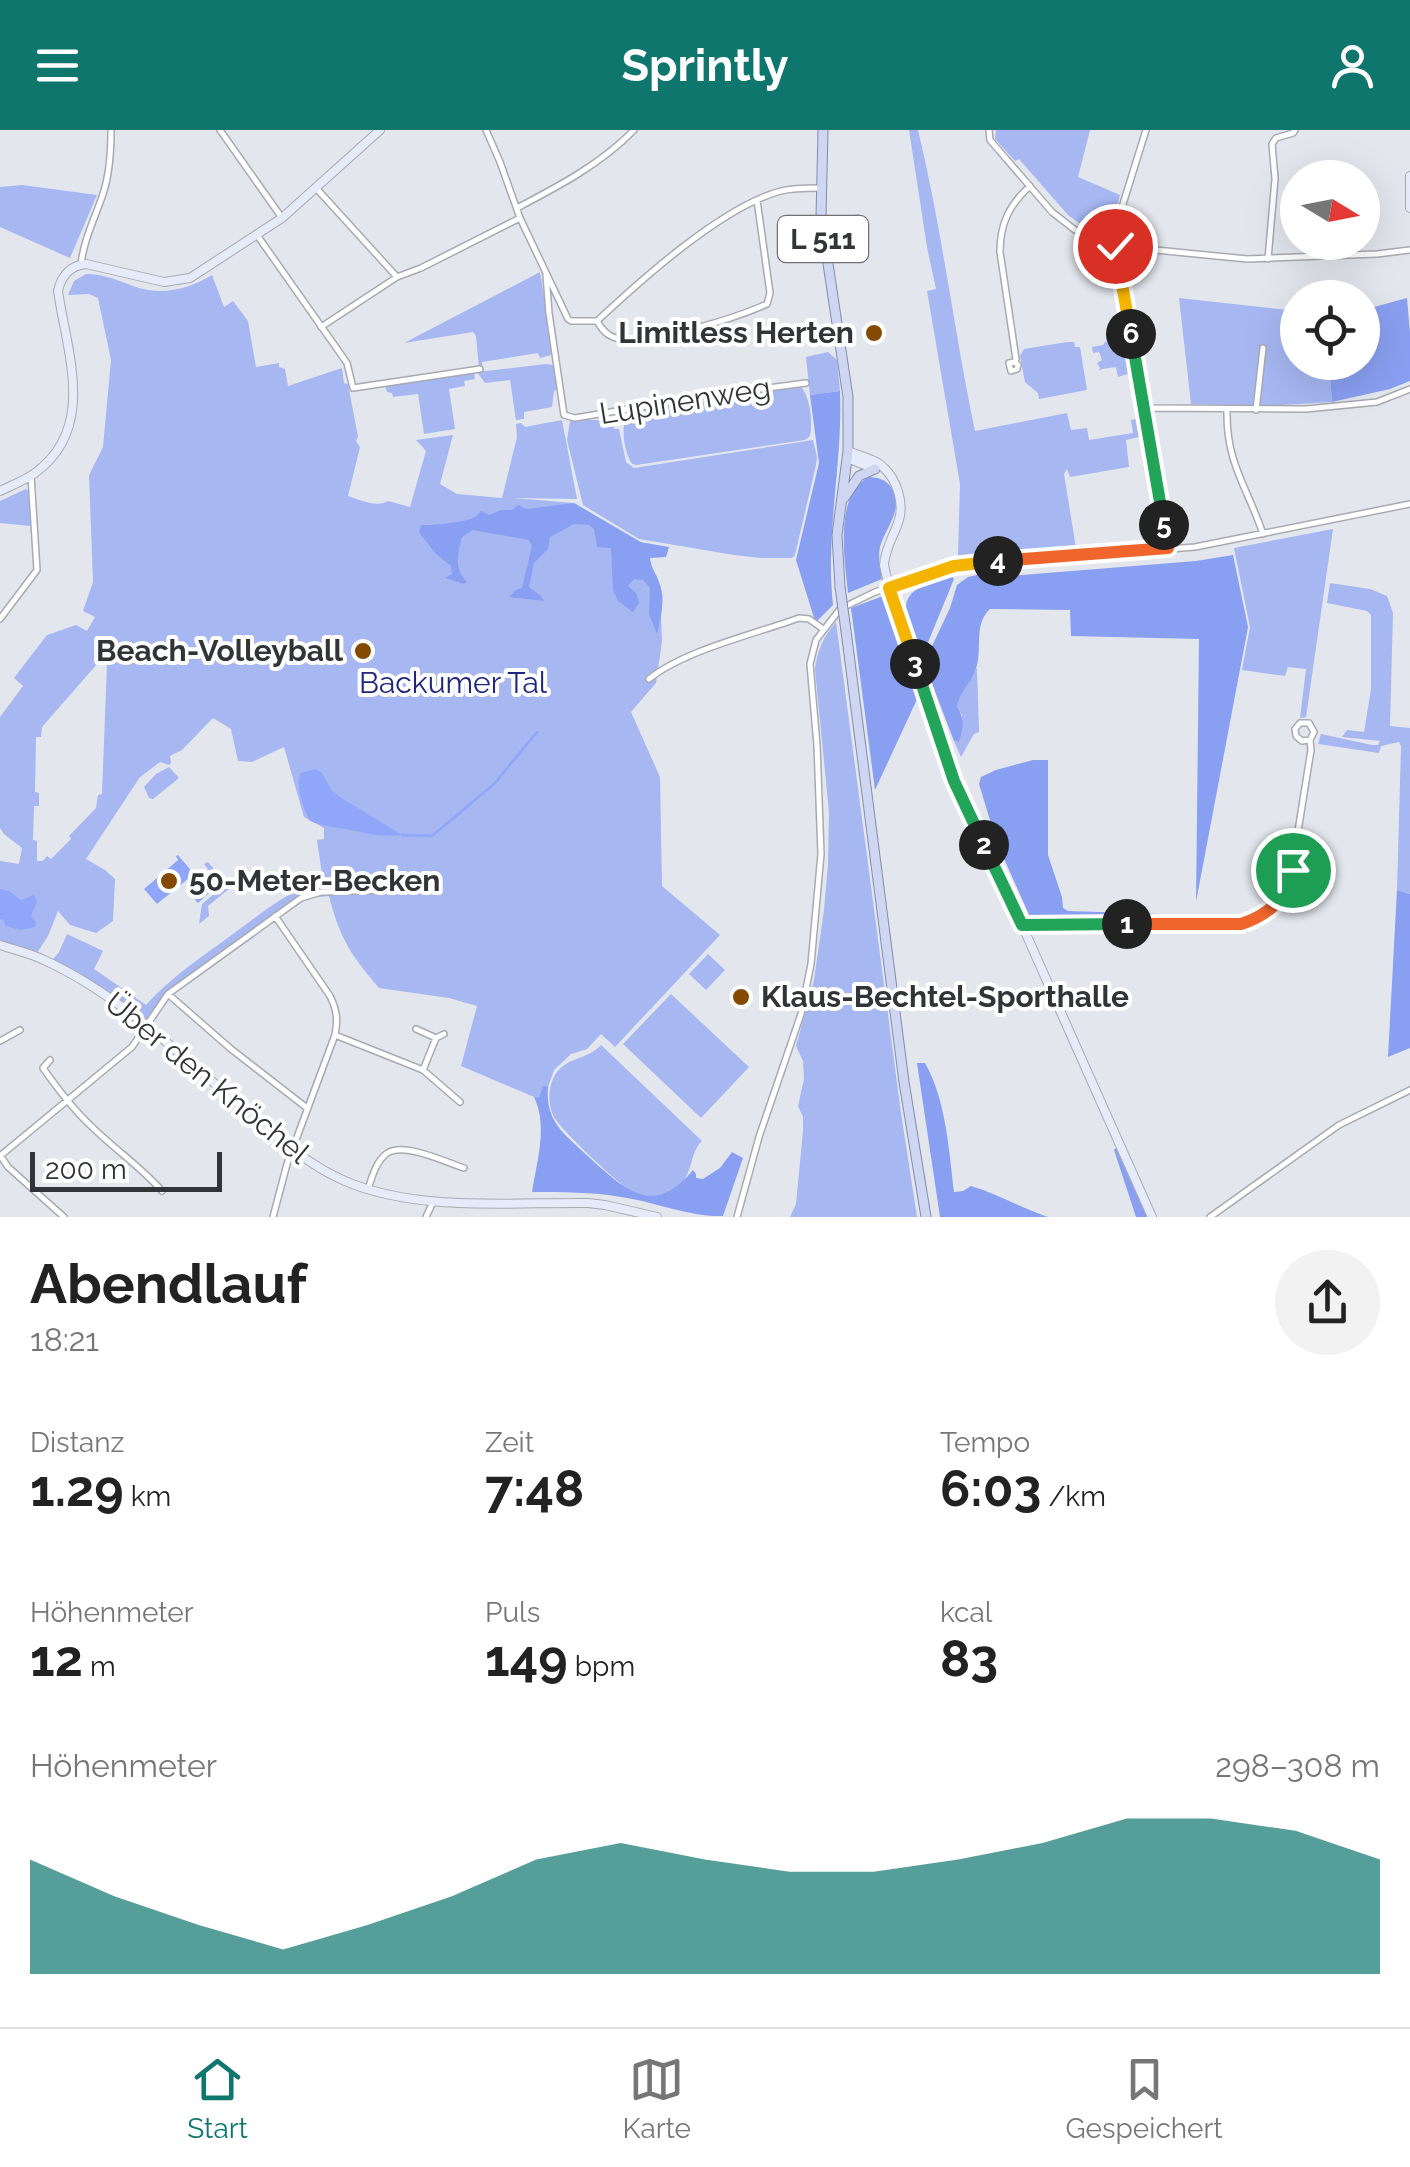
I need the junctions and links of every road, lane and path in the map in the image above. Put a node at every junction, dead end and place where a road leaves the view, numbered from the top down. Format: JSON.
{"nodes":[{"id":1,"x":111,"y":130,"type":"edge"},
{"id":2,"x":220,"y":130,"type":"edge"},
{"id":3,"x":380,"y":130,"type":"edge"},
{"id":4,"x":486,"y":130,"type":"edge"},
{"id":5,"x":634,"y":130,"type":"edge"},
{"id":6,"x":823,"y":130,"type":"edge"},
{"id":7,"x":1146,"y":130,"type":"edge"},
{"id":8,"x":1295,"y":130,"type":"edge"},
{"id":9,"x":989,"y":132,"type":"edge"},
{"id":10,"x":1410,"y":176,"type":"edge"},
{"id":11,"x":1030,"y":186,"type":"junction"},
{"id":12,"x":316,"y":188,"type":"junction"},
{"id":13,"x":820,"y":188,"type":"junction"},
{"id":14,"x":1410,"y":195,"type":"edge"},
{"id":15,"x":757,"y":200,"type":"junction"},
{"id":16,"x":517,"y":208,"type":"junction"},
{"id":17,"x":1410,"y":208,"type":"edge"},
{"id":18,"x":282,"y":218,"type":"junction"},
{"id":19,"x":520,"y":218,"type":"junction"},
{"id":20,"x":257,"y":235,"type":"junction"},
{"id":21,"x":1115,"y":246,"type":"junction"},
{"id":22,"x":1410,"y":250,"type":"edge"},
{"id":23,"x":1268,"y":259,"type":"junction"},
{"id":24,"x":80,"y":264,"type":"junction"},
{"id":25,"x":546,"y":272,"type":"junction"},
{"id":26,"x":397,"y":277,"type":"junction"},
{"id":27,"x":597,"y":321,"type":"junction"},
{"id":28,"x":321,"y":327,"type":"junction"},
{"id":29,"x":1262,"y":348,"type":"dead end"},
{"id":30,"x":1015,"y":362,"type":"dead end"},
{"id":31,"x":480,"y":369,"type":"dead end"},
{"id":32,"x":806,"y":383,"type":"dead end"},
{"id":33,"x":1410,"y":389,"type":"edge"},
{"id":34,"x":1144,"y":408,"type":"junction"},
{"id":35,"x":1227,"y":410,"type":"junction"},
{"id":36,"x":1256,"y":410,"type":"junction"},
{"id":37,"x":848,"y":455,"type":"junction"},
{"id":38,"x":876,"y":469,"type":"junction"},
{"id":39,"x":889,"y":474,"type":"junction"},
{"id":40,"x":32,"y":476,"type":"junction"},
{"id":41,"x":0,"y":490,"type":"edge"},
{"id":42,"x":1410,"y":504,"type":"edge"},
{"id":43,"x":839,"y":510,"type":"junction"},
{"id":44,"x":1263,"y":534,"type":"junction"},
{"id":45,"x":1168,"y":548,"type":"junction"},
{"id":46,"x":889,"y":588,"type":"junction"},
{"id":47,"x":0,"y":619,"type":"edge"},
{"id":48,"x":822,"y":629,"type":"junction"},
{"id":49,"x":649,"y":679,"type":"dead end"},
{"id":50,"x":1310,"y":740,"type":"dead end"},
{"id":51,"x":388,"y":890,"type":"dead end"},
{"id":52,"x":275,"y":916,"type":"junction"},
{"id":53,"x":1022,"y":925,"type":"junction"},
{"id":54,"x":0,"y":946,"type":"edge"},
{"id":55,"x":168,"y":994,"type":"junction"},
{"id":56,"x":146,"y":1026,"type":"junction"},
{"id":57,"x":416,"y":1029,"type":"dead end"},
{"id":58,"x":20,"y":1030,"type":"dead end"},
{"id":59,"x":444,"y":1034,"type":"dead end"},
{"id":60,"x":335,"y":1035,"type":"junction"},
{"id":61,"x":436,"y":1038,"type":"junction"},
{"id":62,"x":0,"y":1041,"type":"edge"},
{"id":63,"x":50,"y":1060,"type":"dead end"},
{"id":64,"x":422,"y":1070,"type":"junction"},
{"id":65,"x":1410,"y":1090,"type":"edge"},
{"id":66,"x":66,"y":1100,"type":"junction"},
{"id":67,"x":460,"y":1102,"type":"dead end"},
{"id":68,"x":307,"y":1108,"type":"junction"},
{"id":69,"x":292,"y":1150,"type":"junction"},
{"id":70,"x":0,"y":1155,"type":"edge"},
{"id":71,"x":464,"y":1168,"type":"dead end"},
{"id":72,"x":368,"y":1189,"type":"junction"},
{"id":73,"x":162,"y":1192,"type":"dead end"},
{"id":74,"x":434,"y":1202,"type":"junction"},
{"id":75,"x":925,"y":1212,"type":"edge"},
{"id":76,"x":64,"y":1217,"type":"edge"},
{"id":77,"x":274,"y":1217,"type":"edge"},
{"id":78,"x":426,"y":1217,"type":"edge"},
{"id":79,"x":657,"y":1217,"type":"edge"},
{"id":80,"x":736,"y":1217,"type":"edge"},
{"id":81,"x":1152,"y":1217,"type":"edge"},
{"id":82,"x":1210,"y":1217,"type":"edge"}],
"edges":[{"from":1,"to":24,"type":"street"},
{"from":2,"to":18,"type":"street"},
{"from":3,"to":12,"type":"main road"},
{"from":4,"to":16,"type":"street"},
{"from":5,"to":16,"type":"street"},
{"from":6,"to":13,"type":"main road","number":"L 511"},
{"from":7,"to":21,"type":"street"},
{"from":8,"to":23,"type":"street"},
{"from":9,"to":11,"type":"street"},
{"from":10,"to":14,"type":"main road"},
{"from":11,"to":21,"type":"street"},
{"from":11,"to":30,"type":"street"},
{"from":12,"to":18,"type":"main road"},
{"from":12,"to":26,"type":"street"},
{"from":13,"to":15,"type":"street"},
{"from":13,"to":37,"type":"main road","number":"L 511"},
{"from":14,"to":17,"type":"main road"},
{"from":15,"to":27,"type":"street"},
{"from":15,"to":27,"type":"street"},
{"from":16,"to":19,"type":"street"},
{"from":18,"to":20,"type":"main road"},
{"from":19,"to":25,"type":"street"},
{"from":19,"to":26,"type":"street"},
{"from":20,"to":24,"type":"main road"},
{"from":20,"to":28,"type":"street"},
{"from":21,"to":23,"type":"street"},
{"from":21,"to":34,"type":"street"},
{"from":22,"to":23,"type":"street"},
{"from":24,"to":40,"type":"main road"},
{"from":25,"to":27,"type":"street"},
{"from":25,"to":32,"type":"street","name":"Lupinenweg"},
{"from":26,"to":28,"type":"street"},
{"from":28,"to":31,"type":"street"},
{"from":29,"to":36,"type":"street"},
{"from":33,"to":36,"type":"street"},
{"from":34,"to":35,"type":"street"},
{"from":34,"to":45,"type":"street"},
{"from":35,"to":36,"type":"street"},
{"from":35,"to":44,"type":"street"},
{"from":37,"to":38,"type":"main road"},
{"from":37,"to":39,"type":"main road"},
{"from":37,"to":43,"type":"main road","number":"L 511"},
{"from":38,"to":39,"type":"main road"},
{"from":38,"to":43,"type":"main road"},
{"from":39,"to":46,"type":"main road"},
{"from":40,"to":41,"type":"main road"},
{"from":40,"to":47,"type":"street"},
{"from":42,"to":44,"type":"street"},
{"from":43,"to":75,"type":"main road","number":"L 511","bridge":true},
{"from":44,"to":45,"type":"street"},
{"from":45,"to":46,"type":"street"},
{"from":46,"to":48,"type":"street"},
{"from":46,"to":53,"type":"main road"},
{"from":48,"to":49,"type":"street"},
{"from":48,"to":80,"type":"street"},
{"from":50,"to":53,"type":"street"},
{"from":51,"to":52,"type":"street"},
{"from":52,"to":55,"type":"street"},
{"from":52,"to":60,"type":"street"},
{"from":53,"to":81,"type":"main road"},
{"from":54,"to":56,"type":"main road","name":"Über den Knöchel"},
{"from":55,"to":56,"type":"street"},
{"from":55,"to":68,"type":"street"},
{"from":56,"to":66,"type":"street"},
{"from":56,"to":69,"type":"main road","name":"Über den Knöchel"},
{"from":57,"to":61,"type":"street"},
{"from":58,"to":62,"type":"street"},
{"from":59,"to":61,"type":"street"},
{"from":60,"to":64,"type":"street"},
{"from":60,"to":68,"type":"street"},
{"from":61,"to":64,"type":"street"},
{"from":63,"to":66,"type":"street"},
{"from":64,"to":67,"type":"street"},
{"from":65,"to":82,"type":"street"},
{"from":66,"to":70,"type":"street"},
{"from":66,"to":73,"type":"street"},
{"from":68,"to":69,"type":"street"},
{"from":69,"to":72,"type":"main road","name":"Über den Knöchel"},
{"from":69,"to":77,"type":"street"},
{"from":70,"to":76,"type":"street"},
{"from":71,"to":72,"type":"street"},
{"from":72,"to":74,"type":"main road","name":"Über den Knöchel"},
{"from":74,"to":78,"type":"street"},
{"from":74,"to":79,"type":"main road","name":"Über den Knöchel"}]}
